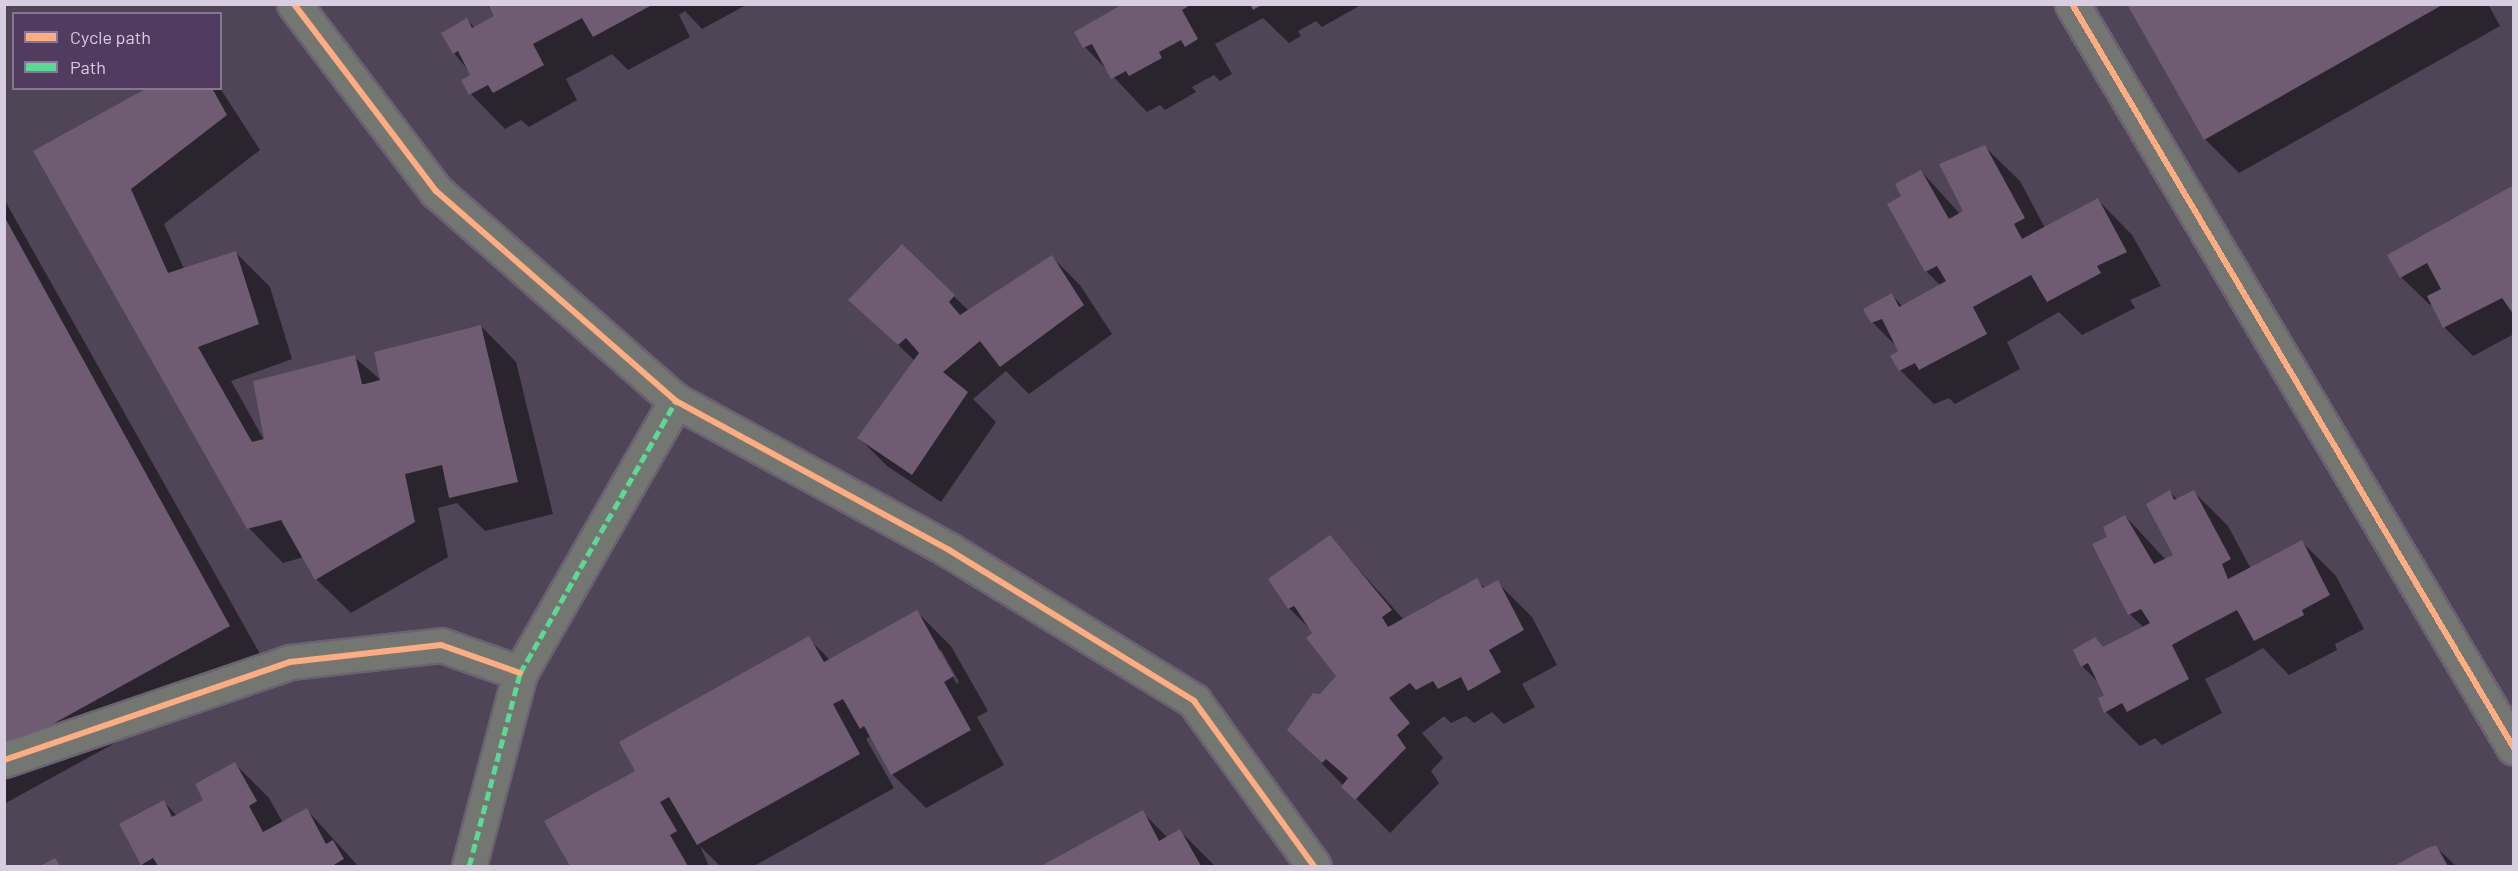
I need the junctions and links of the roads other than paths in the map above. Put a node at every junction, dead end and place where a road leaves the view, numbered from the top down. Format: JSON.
{"nodes":[{"id":1,"x":294,"y":4,"type":"edge"},
{"id":2,"x":2072,"y":4,"type":"edge"},
{"id":3,"x":676,"y":401,"type":"junction"},
{"id":4,"x":520,"y":673,"type":"junction"},
{"id":5,"x":2514,"y":748,"type":"edge"},
{"id":6,"x":4,"y":760,"type":"edge"},
{"id":7,"x":469,"y":867,"type":"edge"},
{"id":8,"x":1314,"y":867,"type":"edge"}],
"edges":[{"from":1,"to":3,"type":"street"},
{"from":2,"to":5,"type":"street"},
{"from":3,"to":4,"type":"street"},
{"from":3,"to":8,"type":"street"},
{"from":4,"to":6,"type":"street"},
{"from":4,"to":7,"type":"street"}]}
